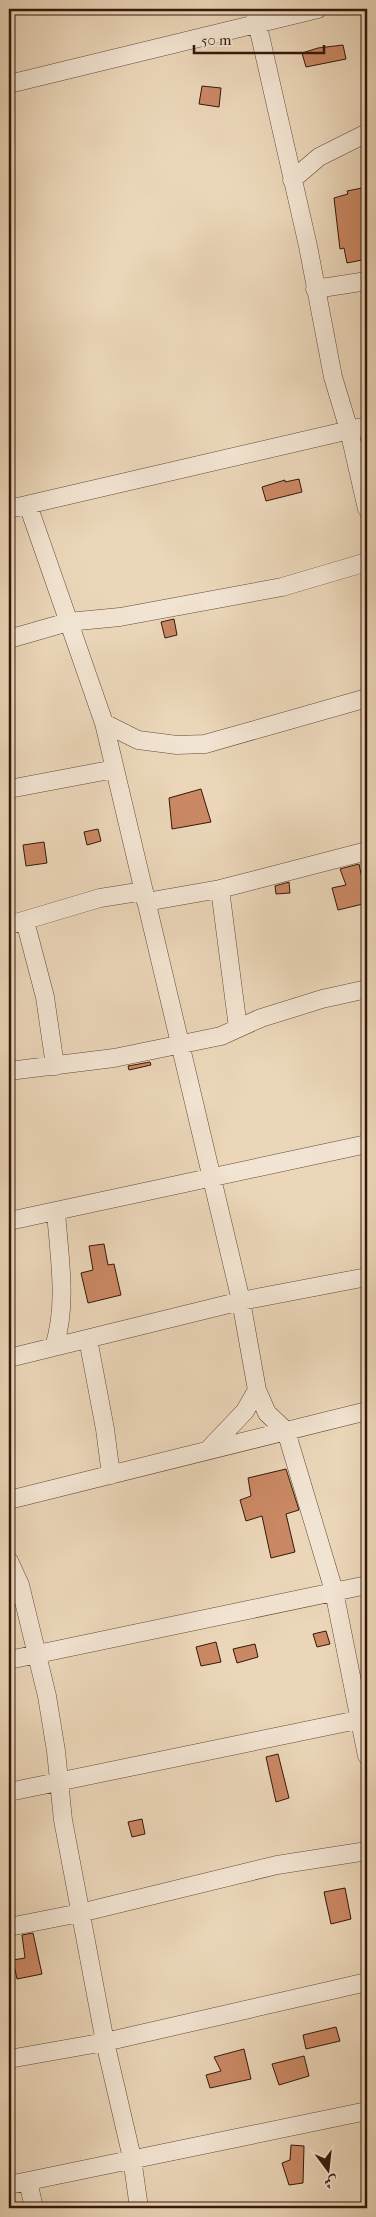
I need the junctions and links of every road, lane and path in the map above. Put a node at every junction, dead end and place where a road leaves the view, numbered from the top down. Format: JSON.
{"nodes":[{"id":1,"x":318,"y":9,"type":"edge"},
{"id":2,"x":256,"y":17,"type":"edge"},
{"id":3,"x":9,"y":84,"type":"edge"},
{"id":4,"x":367,"y":133,"type":"edge"},
{"id":5,"x":292,"y":180,"type":"junction"},
{"id":6,"x":367,"y":281,"type":"edge"},
{"id":7,"x":315,"y":289,"type":"junction"},
{"id":8,"x":367,"y":426,"type":"edge"},
{"id":9,"x":349,"y":430,"type":"junction"},
{"id":10,"x":28,"y":505,"type":"junction"},
{"id":11,"x":367,"y":508,"type":"edge"},
{"id":12,"x":9,"y":509,"type":"edge"},
{"id":13,"x":367,"y":562,"type":"edge"},
{"id":14,"x":68,"y":622,"type":"junction"},
{"id":15,"x":9,"y":639,"type":"edge"},
{"id":16,"x":367,"y":698,"type":"edge"},
{"id":17,"x":104,"y":723,"type":"junction"},
{"id":18,"x":115,"y":769,"type":"junction"},
{"id":19,"x":9,"y":789,"type":"edge"},
{"id":20,"x":367,"y":851,"type":"edge"},
{"id":21,"x":220,"y":889,"type":"junction"},
{"id":22,"x":145,"y":897,"type":"junction"},
{"id":23,"x":17,"y":923,"type":"edge"},
{"id":24,"x":367,"y":989,"type":"edge"},
{"id":25,"x":238,"y":1028,"type":"junction"},
{"id":26,"x":179,"y":1045,"type":"junction"},
{"id":27,"x":55,"y":1066,"type":"junction"},
{"id":28,"x":9,"y":1071,"type":"edge"},
{"id":29,"x":367,"y":1144,"type":"edge"},
{"id":30,"x":212,"y":1177,"type":"junction"},
{"id":31,"x":56,"y":1211,"type":"junction"},
{"id":32,"x":9,"y":1221,"type":"edge"},
{"id":33,"x":367,"y":1277,"type":"edge"},
{"id":34,"x":242,"y":1301,"type":"junction"},
{"id":35,"x":88,"y":1339,"type":"junction"},
{"id":36,"x":54,"y":1347,"type":"junction"},
{"id":37,"x":9,"y":1358,"type":"edge"},
{"id":38,"x":257,"y":1390,"type":"junction"},
{"id":39,"x":367,"y":1411,"type":"edge"},
{"id":40,"x":286,"y":1431,"type":"junction"},
{"id":41,"x":207,"y":1450,"type":"junction"},
{"id":42,"x":110,"y":1475,"type":"junction"},
{"id":43,"x":9,"y":1500,"type":"edge"},
{"id":44,"x":9,"y":1561,"type":"edge"},
{"id":45,"x":367,"y":1585,"type":"edge"},
{"id":46,"x":334,"y":1591,"type":"junction"},
{"id":47,"x":37,"y":1653,"type":"junction"},
{"id":48,"x":9,"y":1660,"type":"edge"},
{"id":49,"x":364,"y":1719,"type":"edge"},
{"id":50,"x":367,"y":1756,"type":"edge"},
{"id":51,"x":60,"y":1782,"type":"junction"},
{"id":52,"x":9,"y":1792,"type":"edge"},
{"id":53,"x":367,"y":1851,"type":"edge"},
{"id":54,"x":80,"y":1913,"type":"junction"},
{"id":55,"x":9,"y":1927,"type":"edge"},
{"id":56,"x":367,"y":1982,"type":"edge"},
{"id":57,"x":105,"y":2042,"type":"junction"},
{"id":58,"x":9,"y":2059,"type":"edge"},
{"id":59,"x":367,"y":2111,"type":"edge"},
{"id":60,"x":132,"y":2158,"type":"junction"},
{"id":61,"x":28,"y":2181,"type":"junction"},
{"id":62,"x":9,"y":2185,"type":"edge"},
{"id":63,"x":34,"y":2208,"type":"edge"},
{"id":64,"x":139,"y":2208,"type":"edge"}],
"edges":[{"from":1,"to":2,"type":"street"},
{"from":2,"to":3,"type":"street"},
{"from":2,"to":5,"type":"street"},
{"from":4,"to":5,"type":"street"},
{"from":5,"to":7,"type":"street"},
{"from":6,"to":7,"type":"street"},
{"from":7,"to":9,"type":"street"},
{"from":8,"to":9,"type":"street"},
{"from":9,"to":10,"type":"street"},
{"from":9,"to":11,"type":"street"},
{"from":10,"to":12,"type":"street"},
{"from":10,"to":14,"type":"street"},
{"from":13,"to":14,"type":"street"},
{"from":14,"to":15,"type":"street"},
{"from":14,"to":17,"type":"street"},
{"from":16,"to":17,"type":"street"},
{"from":17,"to":18,"type":"street"},
{"from":18,"to":19,"type":"street"},
{"from":18,"to":22,"type":"street"},
{"from":20,"to":21,"type":"street"},
{"from":21,"to":22,"type":"street"},
{"from":21,"to":25,"type":"street"},
{"from":22,"to":23,"type":"street"},
{"from":22,"to":26,"type":"street"},
{"from":23,"to":27,"type":"street"},
{"from":24,"to":25,"type":"street"},
{"from":25,"to":26,"type":"street"},
{"from":26,"to":27,"type":"street"},
{"from":26,"to":30,"type":"street"},
{"from":27,"to":28,"type":"street"},
{"from":29,"to":30,"type":"street"},
{"from":30,"to":31,"type":"street"},
{"from":30,"to":34,"type":"street"},
{"from":31,"to":32,"type":"street"},
{"from":31,"to":36,"type":"street"},
{"from":33,"to":34,"type":"street"},
{"from":34,"to":35,"type":"street"},
{"from":34,"to":38,"type":"street"},
{"from":35,"to":36,"type":"street"},
{"from":35,"to":42,"type":"street"},
{"from":36,"to":37,"type":"street"},
{"from":38,"to":40,"type":"street"},
{"from":38,"to":41,"type":"street"},
{"from":39,"to":40,"type":"street"},
{"from":40,"to":41,"type":"street"},
{"from":40,"to":46,"type":"street"},
{"from":41,"to":42,"type":"street"},
{"from":42,"to":43,"type":"street"},
{"from":44,"to":47,"type":"street"},
{"from":45,"to":46,"type":"street"},
{"from":46,"to":47,"type":"street"},
{"from":46,"to":49,"type":"street"},
{"from":47,"to":48,"type":"street"},
{"from":47,"to":51,"type":"street"},
{"from":49,"to":50,"type":"street"},
{"from":49,"to":51,"type":"street"},
{"from":51,"to":52,"type":"street"},
{"from":51,"to":54,"type":"street"},
{"from":53,"to":54,"type":"street"},
{"from":54,"to":55,"type":"street"},
{"from":54,"to":57,"type":"street"},
{"from":56,"to":57,"type":"street"},
{"from":57,"to":58,"type":"street"},
{"from":57,"to":60,"type":"street"},
{"from":59,"to":60,"type":"street"},
{"from":60,"to":61,"type":"street"},
{"from":60,"to":64,"type":"street"},
{"from":61,"to":62,"type":"street"},
{"from":61,"to":63,"type":"street"}]}
